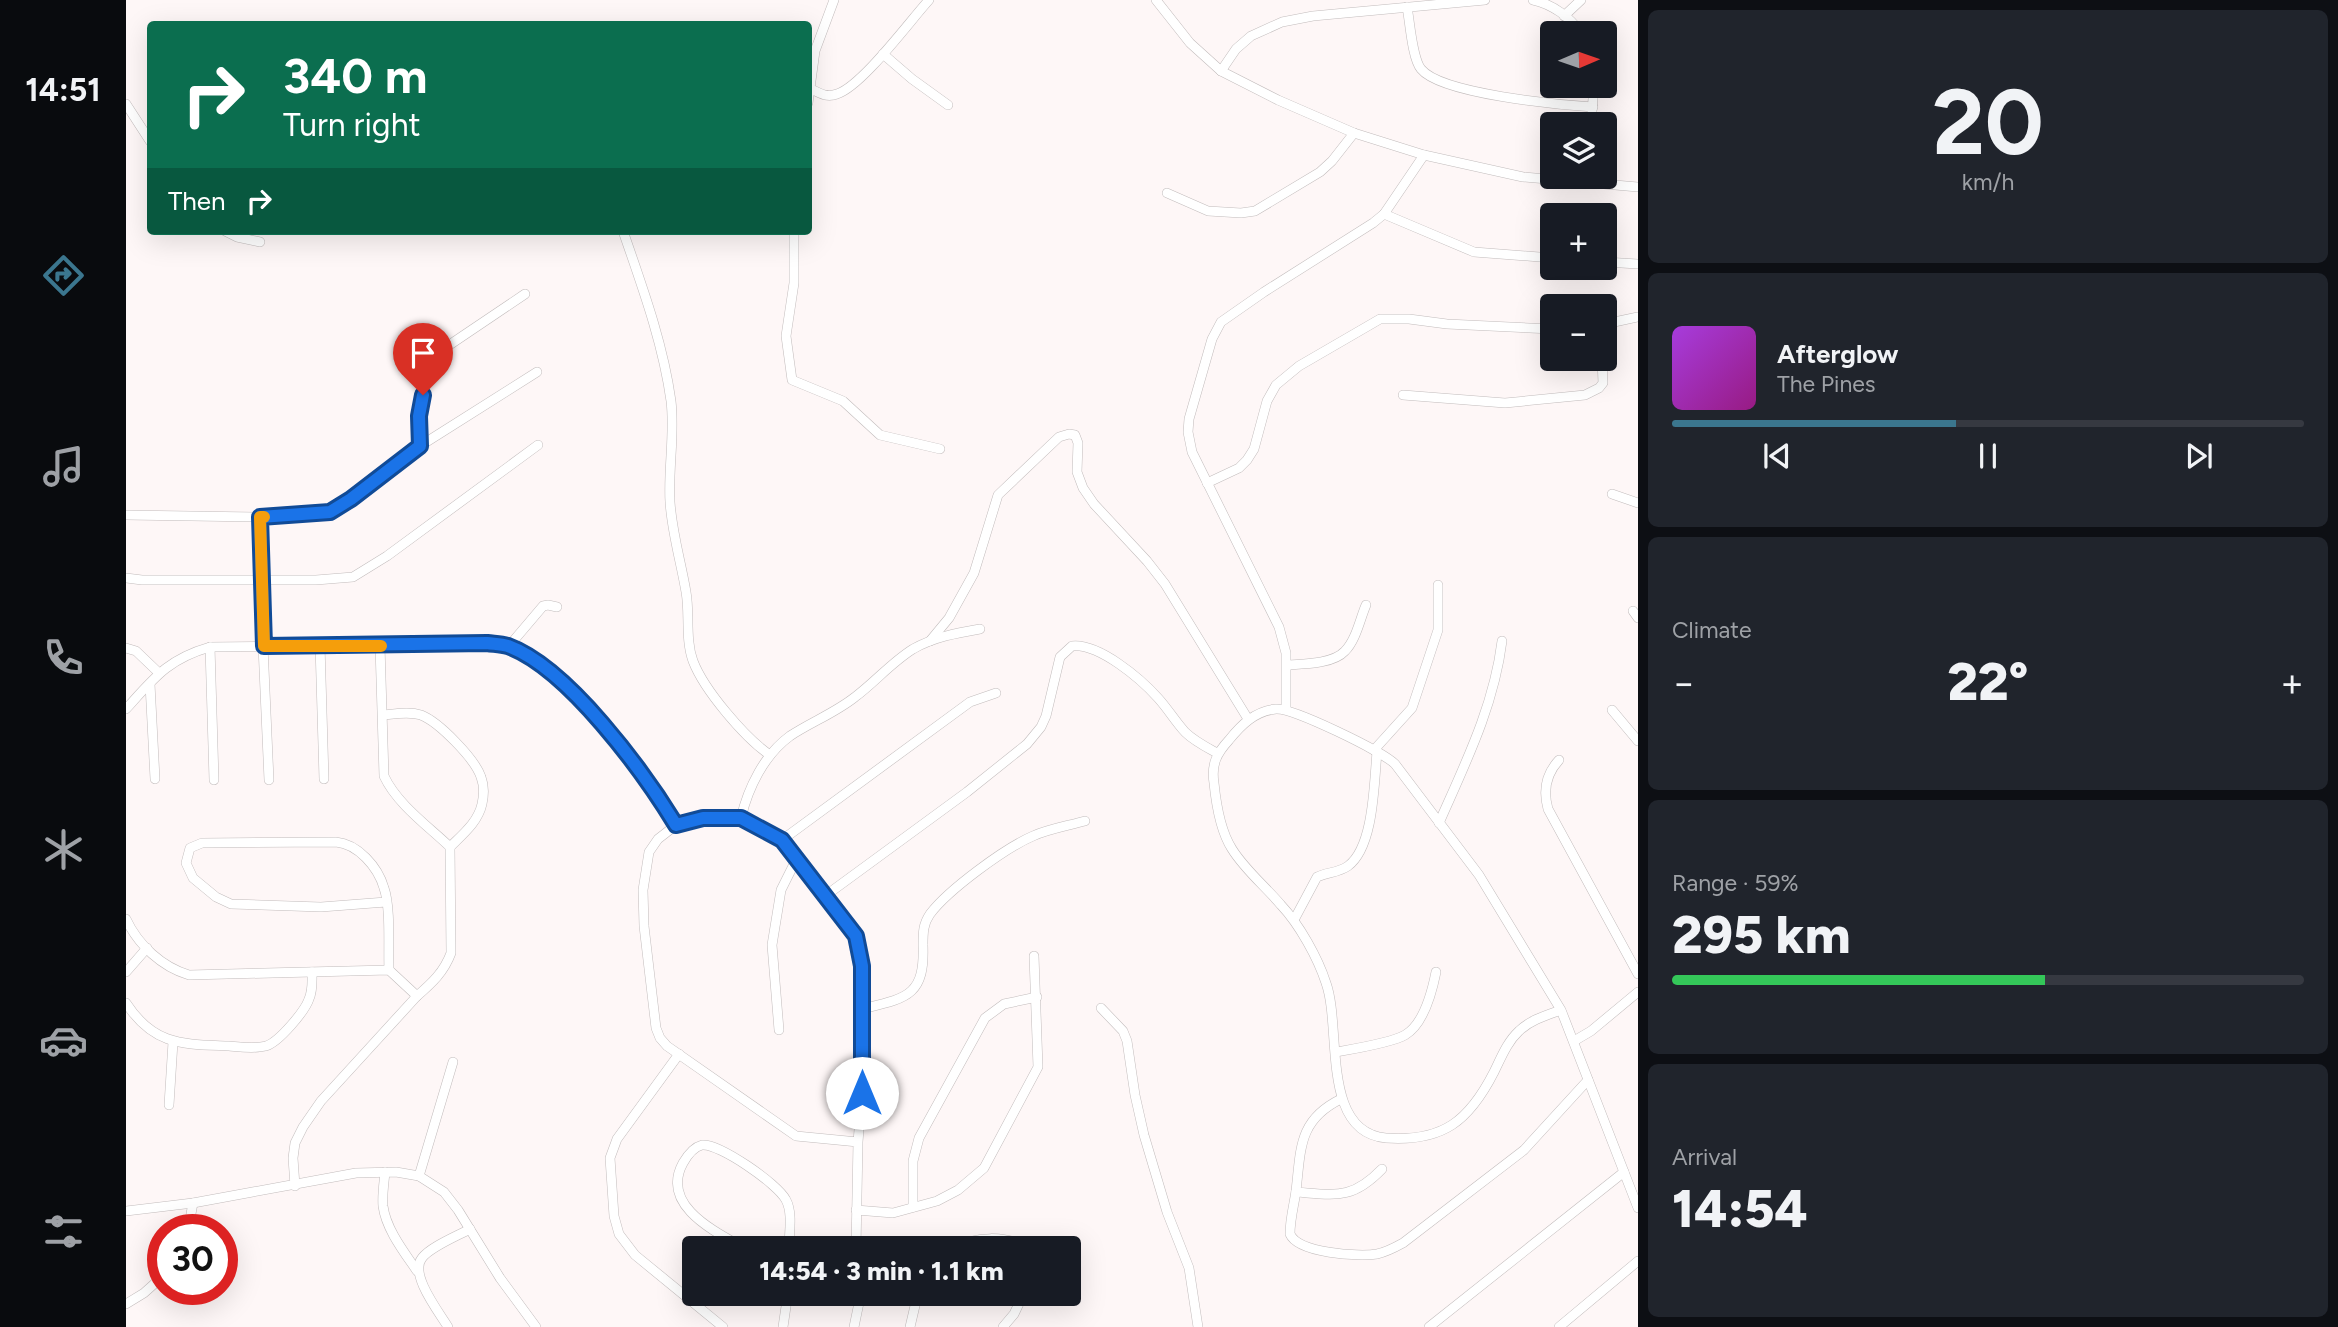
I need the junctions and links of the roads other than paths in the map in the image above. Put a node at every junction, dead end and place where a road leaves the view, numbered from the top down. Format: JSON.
{"nodes":[{"id":1,"x":834,"y":0,"type":"edge"},
{"id":2,"x":929,"y":0,"type":"edge"},
{"id":3,"x":1156,"y":0,"type":"edge"},
{"id":4,"x":1485,"y":0,"type":"edge"},
{"id":5,"x":1533,"y":0,"type":"edge"},
{"id":6,"x":1581,"y":0,"type":"edge"},
{"id":7,"x":1551,"y":3,"type":"edge"},
{"id":8,"x":1408,"y":7,"type":"junction"},
{"id":9,"x":1564,"y":16,"type":"junction"},
{"id":10,"x":1569,"y":21,"type":"edge"},
{"id":11,"x":883,"y":54,"type":"junction"},
{"id":12,"x":1221,"y":71,"type":"junction"},
{"id":13,"x":812,"y":80,"type":"edge"},
{"id":14,"x":812,"y":89,"type":"edge"},
{"id":15,"x":1593,"y":98,"type":"edge"},
{"id":16,"x":126,"y":104,"type":"edge"},
{"id":17,"x":948,"y":104,"type":"dead end"},
{"id":18,"x":1593,"y":107,"type":"junction"},
{"id":19,"x":1592,"y":112,"type":"edge"},
{"id":20,"x":1354,"y":133,"type":"junction"},
{"id":21,"x":147,"y":136,"type":"edge"},
{"id":22,"x":1424,"y":155,"type":"junction"},
{"id":23,"x":1540,"y":178,"type":"edge"},
{"id":24,"x":1617,"y":184,"type":"edge"},
{"id":25,"x":1638,"y":187,"type":"edge"},
{"id":26,"x":1167,"y":192,"type":"dead end"},
{"id":27,"x":1384,"y":214,"type":"junction"},
{"id":28,"x":233,"y":235,"type":"edge"},
{"id":29,"x":624,"y":235,"type":"edge"},
{"id":30,"x":794,"y":235,"type":"edge"},
{"id":31,"x":260,"y":242,"type":"dead end"},
{"id":32,"x":1540,"y":257,"type":"edge"},
{"id":33,"x":1617,"y":263,"type":"edge"},
{"id":34,"x":1638,"y":264,"type":"edge"},
{"id":35,"x":525,"y":295,"type":"dead end"},
{"id":36,"x":1638,"y":317,"type":"edge"},
{"id":37,"x":1617,"y":321,"type":"edge"},
{"id":38,"x":1540,"y":328,"type":"edge"},
{"id":39,"x":1602,"y":371,"type":"edge"},
{"id":40,"x":537,"y":372,"type":"dead end"},
{"id":41,"x":1403,"y":395,"type":"dead end"},
{"id":42,"x":538,"y":445,"type":"dead end"},
{"id":43,"x":420,"y":446,"type":"junction"},
{"id":44,"x":940,"y":449,"type":"dead end"},
{"id":45,"x":1207,"y":483,"type":"junction"},
{"id":46,"x":1612,"y":495,"type":"dead end"},
{"id":47,"x":1638,"y":503,"type":"edge"},
{"id":48,"x":126,"y":516,"type":"edge"},
{"id":49,"x":260,"y":517,"type":"junction"},
{"id":50,"x":126,"y":578,"type":"edge"},
{"id":51,"x":260,"y":579,"type":"junction"},
{"id":52,"x":1438,"y":585,"type":"dead end"},
{"id":53,"x":1366,"y":605,"type":"dead end"},
{"id":54,"x":557,"y":607,"type":"dead end"},
{"id":55,"x":980,"y":629,"type":"dead end"},
{"id":56,"x":930,"y":641,"type":"junction"},
{"id":57,"x":1502,"y":641,"type":"dead end"},
{"id":58,"x":320,"y":645,"type":"junction"},
{"id":59,"x":264,"y":646,"type":"junction"},
{"id":60,"x":380,"y":646,"type":"junction"},
{"id":61,"x":509,"y":646,"type":"junction"},
{"id":62,"x":210,"y":647,"type":"junction"},
{"id":63,"x":126,"y":648,"type":"edge"},
{"id":64,"x":1287,"y":665,"type":"junction"},
{"id":65,"x":159,"y":673,"type":"junction"},
{"id":66,"x":150,"y":684,"type":"junction"},
{"id":67,"x":996,"y":693,"type":"dead end"},
{"id":68,"x":126,"y":709,"type":"edge"},
{"id":69,"x":1286,"y":709,"type":"junction"},
{"id":70,"x":1612,"y":710,"type":"dead end"},
{"id":71,"x":383,"y":715,"type":"junction"},
{"id":72,"x":1248,"y":719,"type":"junction"},
{"id":73,"x":1638,"y":741,"type":"edge"},
{"id":74,"x":1375,"y":751,"type":"junction"},
{"id":75,"x":1217,"y":753,"type":"junction"},
{"id":76,"x":770,"y":755,"type":"junction"},
{"id":77,"x":1559,"y":760,"type":"dead end"},
{"id":78,"x":155,"y":779,"type":"dead end"},
{"id":79,"x":324,"y":779,"type":"dead end"},
{"id":80,"x":214,"y":780,"type":"dead end"},
{"id":81,"x":269,"y":780,"type":"dead end"},
{"id":82,"x":741,"y":818,"type":"junction"},
{"id":83,"x":1085,"y":821,"type":"dead end"},
{"id":84,"x":1439,"y":824,"type":"junction"},
{"id":85,"x":676,"y":825,"type":"junction"},
{"id":86,"x":782,"y":840,"type":"junction"},
{"id":87,"x":450,"y":847,"type":"junction"},
{"id":88,"x":796,"y":860,"type":"junction"},
{"id":89,"x":825,"y":896,"type":"junction"},
{"id":90,"x":386,"y":902,"type":"junction"},
{"id":91,"x":126,"y":919,"type":"edge"},
{"id":92,"x":1294,"y":920,"type":"junction"},
{"id":93,"x":146,"y":948,"type":"junction"},
{"id":94,"x":1034,"y":956,"type":"dead end"},
{"id":95,"x":390,"y":970,"type":"junction"},
{"id":96,"x":126,"y":972,"type":"edge"},
{"id":97,"x":312,"y":972,"type":"junction"},
{"id":98,"x":1436,"y":972,"type":"dead end"},
{"id":99,"x":1638,"y":974,"type":"edge"},
{"id":100,"x":1638,"y":992,"type":"edge"},
{"id":101,"x":417,"y":996,"type":"junction"},
{"id":102,"x":1037,"y":997,"type":"junction"},
{"id":103,"x":126,"y":1003,"type":"edge"},
{"id":104,"x":1101,"y":1008,"type":"dead end"},
{"id":105,"x":862,"y":1009,"type":"junction"},
{"id":106,"x":1561,"y":1010,"type":"junction"},
{"id":107,"x":779,"y":1030,"type":"dead end"},
{"id":108,"x":1574,"y":1041,"type":"junction"},
{"id":109,"x":173,"y":1042,"type":"junction"},
{"id":110,"x":1336,"y":1052,"type":"junction"},
{"id":111,"x":679,"y":1055,"type":"junction"},
{"id":112,"x":453,"y":1062,"type":"dead end"},
{"id":113,"x":1588,"y":1080,"type":"junction"},
{"id":114,"x":1341,"y":1099,"type":"junction"},
{"id":115,"x":169,"y":1105,"type":"dead end"},
{"id":116,"x":858,"y":1142,"type":"junction"},
{"id":117,"x":1382,"y":1169,"type":"dead end"},
{"id":118,"x":385,"y":1172,"type":"junction"},
{"id":119,"x":1624,"y":1172,"type":"junction"},
{"id":120,"x":419,"y":1176,"type":"junction"},
{"id":121,"x":295,"y":1186,"type":"junction"},
{"id":122,"x":1296,"y":1192,"type":"junction"},
{"id":123,"x":193,"y":1203,"type":"junction"},
{"id":124,"x":913,"y":1207,"type":"junction"},
{"id":125,"x":1638,"y":1208,"type":"edge"},
{"id":126,"x":856,"y":1210,"type":"junction"},
{"id":127,"x":126,"y":1211,"type":"edge"},
{"id":128,"x":191,"y":1214,"type":"edge"},
{"id":129,"x":470,"y":1229,"type":"junction"},
{"id":130,"x":723,"y":1236,"type":"edge"},
{"id":131,"x":789,"y":1236,"type":"edge"},
{"id":132,"x":856,"y":1236,"type":"edge"},
{"id":133,"x":1638,"y":1261,"type":"edge"},
{"id":134,"x":417,"y":1270,"type":"junction"},
{"id":135,"x":147,"y":1290,"type":"edge"},
{"id":136,"x":126,"y":1304,"type":"edge"},
{"id":137,"x":786,"y":1306,"type":"edge"},
{"id":138,"x":858,"y":1306,"type":"edge"},
{"id":139,"x":915,"y":1306,"type":"edge"},
{"id":140,"x":1018,"y":1306,"type":"edge"},
{"id":141,"x":448,"y":1327,"type":"edge"},
{"id":142,"x":536,"y":1327,"type":"edge"},
{"id":143,"x":723,"y":1327,"type":"edge"},
{"id":144,"x":783,"y":1327,"type":"edge"},
{"id":145,"x":854,"y":1327,"type":"edge"},
{"id":146,"x":910,"y":1327,"type":"edge"},
{"id":147,"x":1003,"y":1327,"type":"edge"},
{"id":148,"x":1198,"y":1327,"type":"edge"},
{"id":149,"x":1429,"y":1327,"type":"edge"},
{"id":150,"x":1559,"y":1327,"type":"edge"}],
"edges":[{"from":1,"to":13,"type":"street"},
{"from":2,"to":11,"type":"street"},
{"from":3,"to":12,"type":"street"},
{"from":4,"to":8,"type":"street"},
{"from":5,"to":7,"type":"street"},
{"from":6,"to":9,"type":"street"},
{"from":7,"to":9,"type":"street"},
{"from":8,"to":12,"type":"street"},
{"from":8,"to":18,"type":"street"},
{"from":9,"to":10,"type":"street"},
{"from":11,"to":14,"type":"street"},
{"from":11,"to":17,"type":"street"},
{"from":12,"to":20,"type":"street"},
{"from":15,"to":18,"type":"street"},
{"from":16,"to":21,"type":"street"},
{"from":18,"to":19,"type":"street"},
{"from":20,"to":22,"type":"street"},
{"from":20,"to":26,"type":"street"},
{"from":22,"to":23,"type":"street"},
{"from":22,"to":27,"type":"street"},
{"from":24,"to":25,"type":"street"},
{"from":27,"to":32,"type":"street"},
{"from":27,"to":45,"type":"street"},
{"from":28,"to":31,"type":"street"},
{"from":29,"to":76,"type":"street"},
{"from":30,"to":44,"type":"street"},
{"from":33,"to":34,"type":"street"},
{"from":35,"to":43,"type":"street"},
{"from":36,"to":37,"type":"street"},
{"from":38,"to":45,"type":"street"},
{"from":39,"to":41,"type":"street"},
{"from":40,"to":43,"type":"street"},
{"from":42,"to":51,"type":"street"},
{"from":43,"to":49,"type":"street"},
{"from":45,"to":64,"type":"street"},
{"from":46,"to":47,"type":"street"},
{"from":48,"to":49,"type":"street"},
{"from":49,"to":51,"type":"street"},
{"from":50,"to":51,"type":"street"},
{"from":51,"to":59,"type":"street"},
{"from":52,"to":74,"type":"street"},
{"from":53,"to":64,"type":"street"},
{"from":54,"to":61,"type":"street"},
{"from":55,"to":56,"type":"street"},
{"from":56,"to":72,"type":"street"},
{"from":56,"to":76,"type":"street"},
{"from":57,"to":84,"type":"street"},
{"from":58,"to":59,"type":"street"},
{"from":58,"to":60,"type":"street"},
{"from":58,"to":79,"type":"street"},
{"from":59,"to":62,"type":"street"},
{"from":59,"to":81,"type":"street"},
{"from":60,"to":61,"type":"street"},
{"from":60,"to":71,"type":"street"},
{"from":61,"to":85,"type":"street"},
{"from":62,"to":65,"type":"street"},
{"from":62,"to":80,"type":"street"},
{"from":63,"to":65,"type":"street"},
{"from":64,"to":69,"type":"street"},
{"from":65,"to":66,"type":"street"},
{"from":66,"to":68,"type":"street"},
{"from":66,"to":78,"type":"street"},
{"from":67,"to":86,"type":"street"},
{"from":69,"to":72,"type":"street"},
{"from":69,"to":74,"type":"street"},
{"from":70,"to":73,"type":"street"},
{"from":71,"to":87,"type":"street"},
{"from":71,"to":87,"type":"street"},
{"from":72,"to":75,"type":"street"},
{"from":74,"to":84,"type":"street"},
{"from":74,"to":92,"type":"street"},
{"from":75,"to":89,"type":"street"},
{"from":75,"to":92,"type":"street"},
{"from":76,"to":82,"type":"street"},
{"from":77,"to":99,"type":"street"},
{"from":82,"to":85,"type":"street"},
{"from":82,"to":86,"type":"street"},
{"from":83,"to":105,"type":"street"},
{"from":84,"to":106,"type":"street"},
{"from":85,"to":111,"type":"street"},
{"from":86,"to":88,"type":"street"},
{"from":87,"to":101,"type":"street"},
{"from":88,"to":89,"type":"street"},
{"from":88,"to":107,"type":"street"},
{"from":89,"to":105,"type":"street"},
{"from":90,"to":90,"type":"street"},
{"from":90,"to":95,"type":"street"},
{"from":91,"to":93,"type":"street"},
{"from":92,"to":110,"type":"street"},
{"from":93,"to":96,"type":"street"},
{"from":93,"to":97,"type":"street"},
{"from":94,"to":102,"type":"street"},
{"from":95,"to":97,"type":"street"},
{"from":95,"to":101,"type":"street"},
{"from":97,"to":109,"type":"street"},
{"from":98,"to":110,"type":"street"},
{"from":100,"to":108,"type":"street"},
{"from":101,"to":121,"type":"street"},
{"from":102,"to":124,"type":"street"},
{"from":102,"to":124,"type":"street"},
{"from":103,"to":109,"type":"street"},
{"from":104,"to":148,"type":"street"},
{"from":105,"to":116,"type":"street"},
{"from":106,"to":108,"type":"street"},
{"from":106,"to":114,"type":"street"},
{"from":108,"to":113,"type":"street"},
{"from":109,"to":115,"type":"street"},
{"from":110,"to":114,"type":"street"},
{"from":111,"to":116,"type":"street"},
{"from":111,"to":143,"type":"street"},
{"from":112,"to":120,"type":"street"},
{"from":113,"to":119,"type":"street"},
{"from":113,"to":122,"type":"street"},
{"from":114,"to":122,"type":"street"},
{"from":116,"to":126,"type":"street"},
{"from":117,"to":122,"type":"street"},
{"from":118,"to":120,"type":"street"},
{"from":118,"to":121,"type":"street"},
{"from":118,"to":134,"type":"street"},
{"from":119,"to":125,"type":"street"},
{"from":119,"to":149,"type":"street"},
{"from":120,"to":129,"type":"street"},
{"from":121,"to":123,"type":"street"},
{"from":123,"to":127,"type":"street"},
{"from":123,"to":128,"type":"street"},
{"from":124,"to":126,"type":"street"},
{"from":126,"to":132,"type":"street"},
{"from":129,"to":134,"type":"street"},
{"from":129,"to":142,"type":"street"},
{"from":130,"to":131,"type":"street"},
{"from":133,"to":150,"type":"street"},
{"from":134,"to":141,"type":"street"},
{"from":135,"to":136,"type":"street"},
{"from":137,"to":144,"type":"street"},
{"from":138,"to":145,"type":"street"},
{"from":139,"to":146,"type":"street"},
{"from":140,"to":147,"type":"street"}]}
